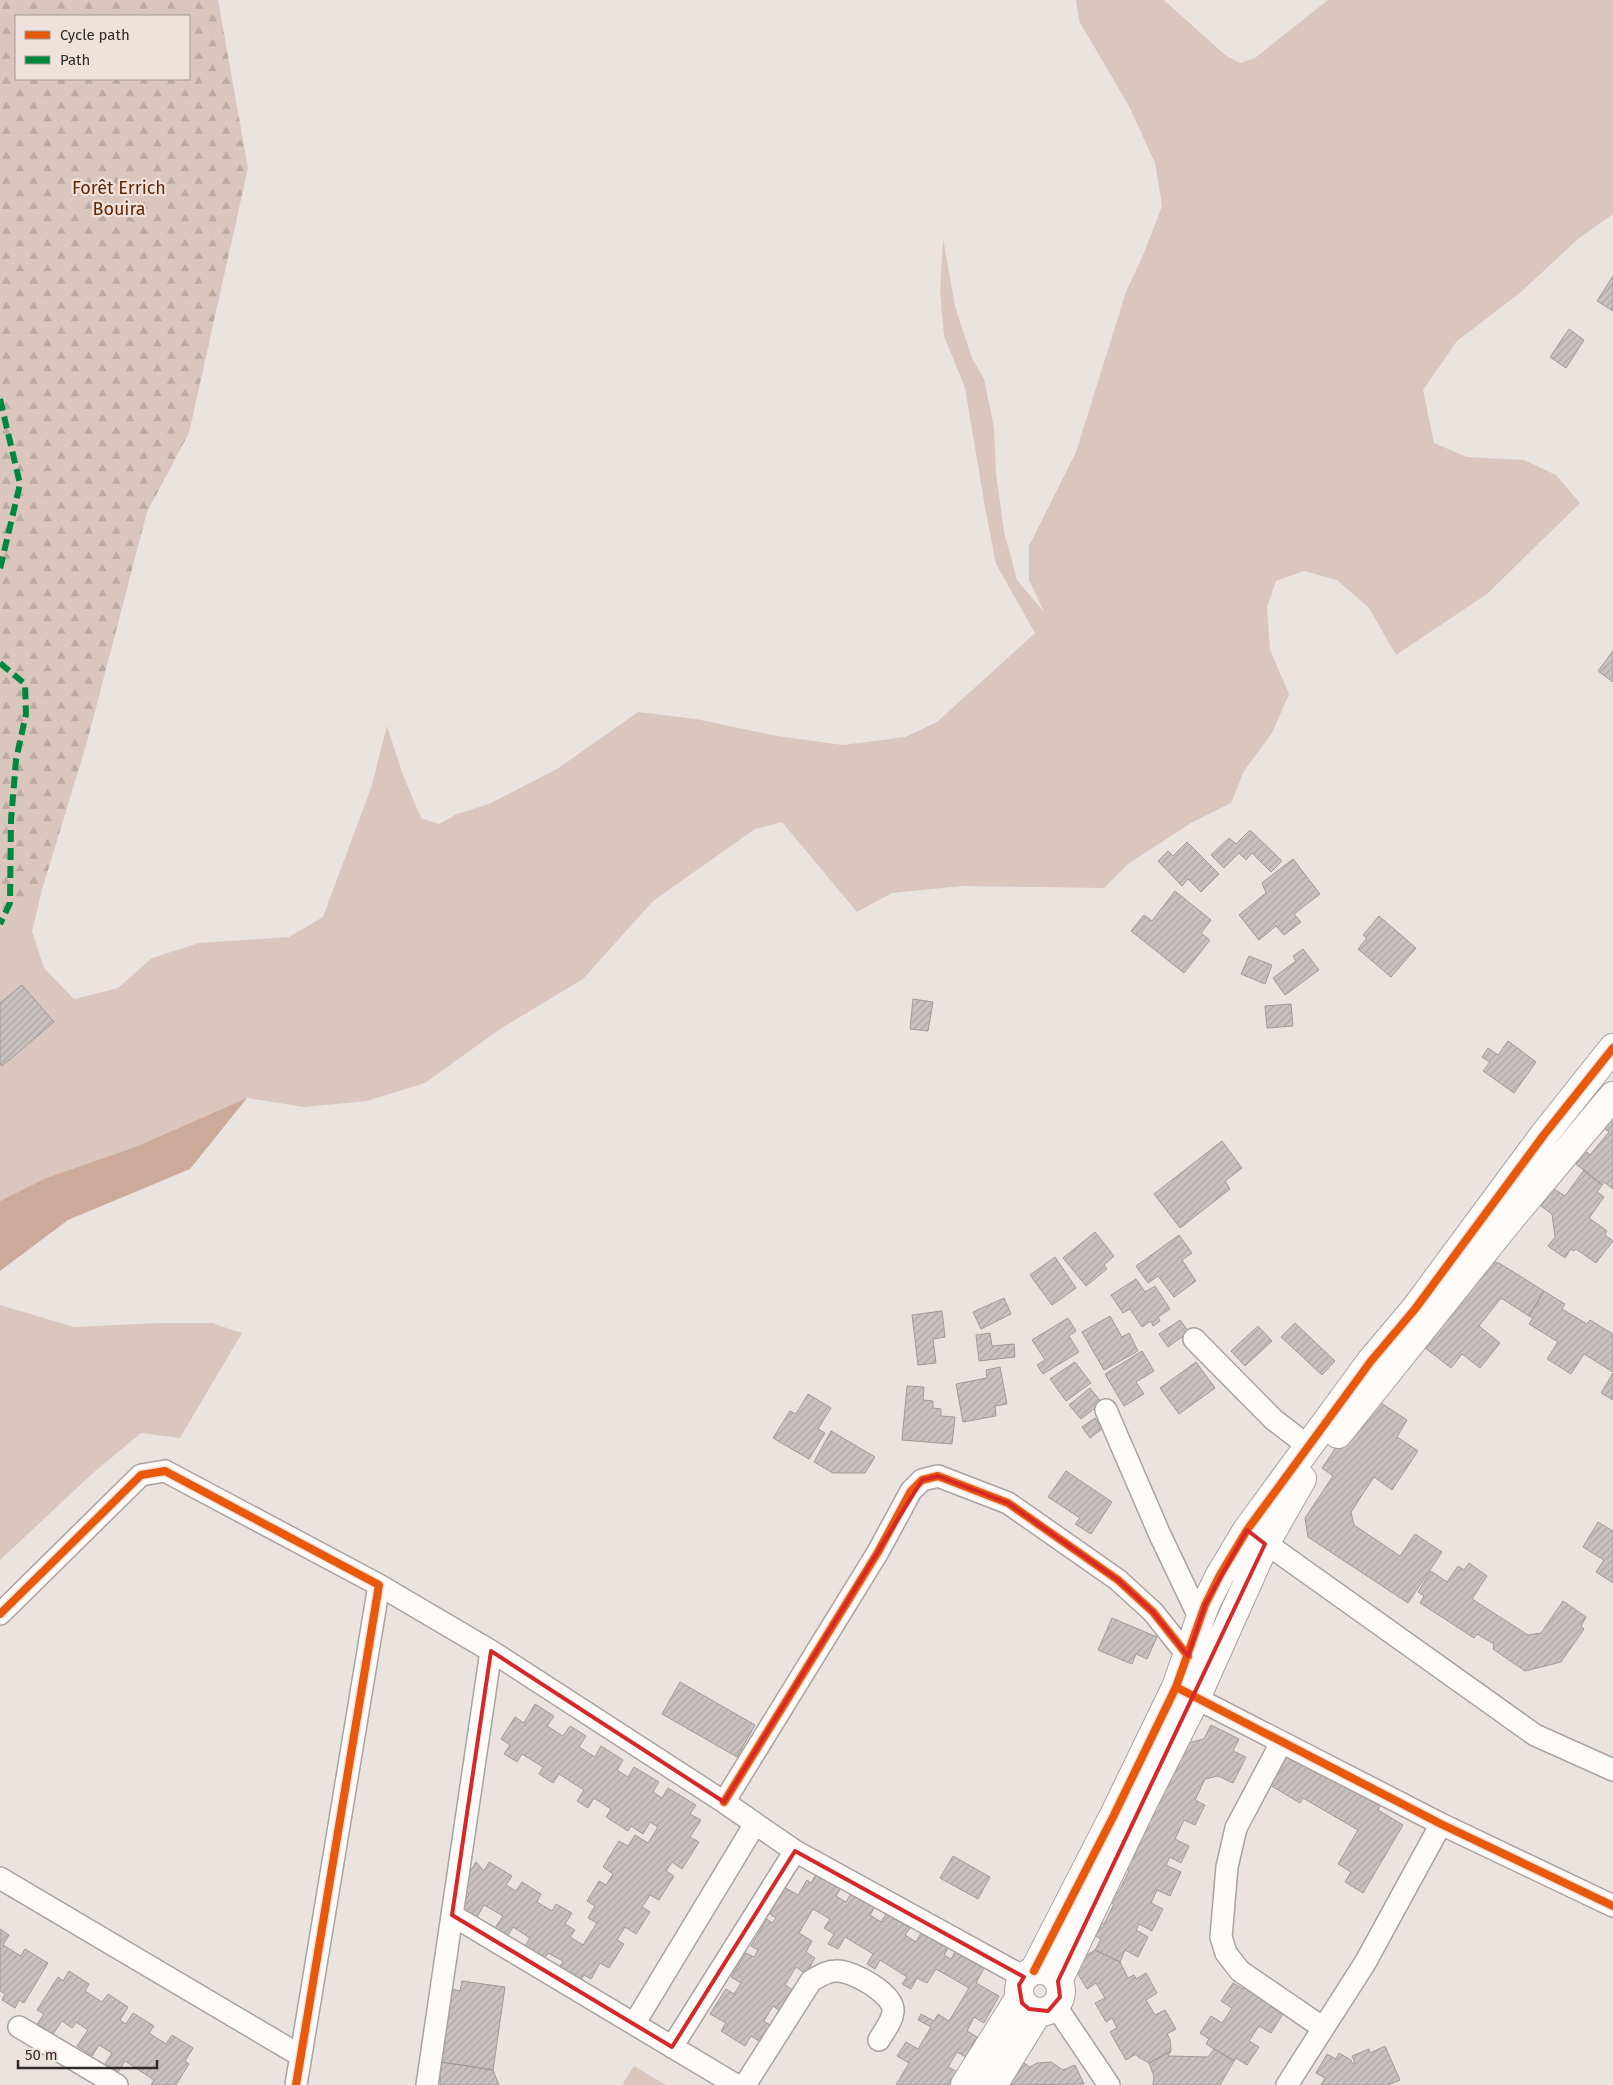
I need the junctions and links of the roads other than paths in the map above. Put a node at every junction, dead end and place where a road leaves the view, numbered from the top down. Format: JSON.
{"nodes":[{"id":1,"x":1613,"y":1048,"type":"edge"},
{"id":2,"x":1613,"y":1096,"type":"edge"},
{"id":3,"x":1194,"y":1339,"type":"dead end"},
{"id":4,"x":1106,"y":1410,"type":"dead end"},
{"id":5,"x":1308,"y":1446,"type":"junction"},
{"id":6,"x":1256,"y":1537,"type":"junction"},
{"id":7,"x":379,"y":1585,"type":"junction"},
{"id":8,"x":0,"y":1614,"type":"edge"},
{"id":9,"x":1200,"y":1619,"type":"junction"},
{"id":10,"x":491,"y":1651,"type":"junction"},
{"id":11,"x":1188,"y":1656,"type":"junction"},
{"id":12,"x":1186,"y":1693,"type":"junction"},
{"id":13,"x":1281,"y":1743,"type":"junction"},
{"id":14,"x":1613,"y":1770,"type":"edge"},
{"id":15,"x":724,"y":1802,"type":"junction"},
{"id":16,"x":755,"y":1824,"type":"junction"},
{"id":17,"x":1441,"y":1824,"type":"junction"},
{"id":18,"x":795,"y":1851,"type":"junction"},
{"id":19,"x":0,"y":1878,"type":"edge"},
{"id":20,"x":1613,"y":1906,"type":"edge"},
{"id":21,"x":452,"y":1915,"type":"junction"},
{"id":22,"x":1038,"y":1990,"type":"junction"},
{"id":23,"x":634,"y":2024,"type":"junction"},
{"id":24,"x":19,"y":2026,"type":"dead end"},
{"id":25,"x":1323,"y":2028,"type":"junction"},
{"id":26,"x":879,"y":2040,"type":"dead end"},
{"id":27,"x":672,"y":2047,"type":"junction"},
{"id":28,"x":301,"y":2056,"type":"junction"},
{"id":29,"x":117,"y":2085,"type":"edge"},
{"id":30,"x":296,"y":2085,"type":"edge"},
{"id":31,"x":427,"y":2085,"type":"edge"},
{"id":32,"x":736,"y":2085,"type":"edge"},
{"id":33,"x":746,"y":2085,"type":"edge"},
{"id":34,"x":965,"y":2085,"type":"edge"},
{"id":35,"x":993,"y":2085,"type":"edge"},
{"id":36,"x":1108,"y":2085,"type":"edge"},
{"id":37,"x":1287,"y":2085,"type":"edge"}],
"edges":[{"from":1,"to":5,"type":"street"},
{"from":2,"to":6,"type":"street"},
{"from":3,"to":5,"type":"street"},
{"from":4,"to":9,"type":"street"},
{"from":5,"to":6,"type":"street"},
{"from":6,"to":9,"type":"street"},
{"from":6,"to":12,"type":"street"},
{"from":6,"to":14,"type":"street"},
{"from":7,"to":8,"type":"street"},
{"from":7,"to":10,"type":"street"},
{"from":7,"to":28,"type":"street"},
{"from":9,"to":11,"type":"street"},
{"from":10,"to":15,"type":"street"},
{"from":10,"to":21,"type":"street"},
{"from":11,"to":12,"type":"street"},
{"from":11,"to":15,"type":"street"},
{"from":12,"to":13,"type":"street"},
{"from":12,"to":22,"type":"street"},
{"from":13,"to":17,"type":"street"},
{"from":13,"to":25,"type":"street"},
{"from":15,"to":16,"type":"street"},
{"from":16,"to":18,"type":"street"},
{"from":16,"to":23,"type":"street"},
{"from":17,"to":20,"type":"street"},
{"from":17,"to":25,"type":"street"},
{"from":18,"to":22,"type":"street"},
{"from":18,"to":27,"type":"street"},
{"from":19,"to":28,"type":"street"},
{"from":21,"to":23,"type":"street"},
{"from":21,"to":31,"type":"street"},
{"from":22,"to":34,"type":"street"},
{"from":22,"to":35,"type":"street"},
{"from":22,"to":36,"type":"street"},
{"from":23,"to":27,"type":"street"},
{"from":24,"to":29,"type":"street"},
{"from":25,"to":37,"type":"street"},
{"from":26,"to":33,"type":"street"},
{"from":27,"to":32,"type":"street"},
{"from":28,"to":30,"type":"street"}]}
